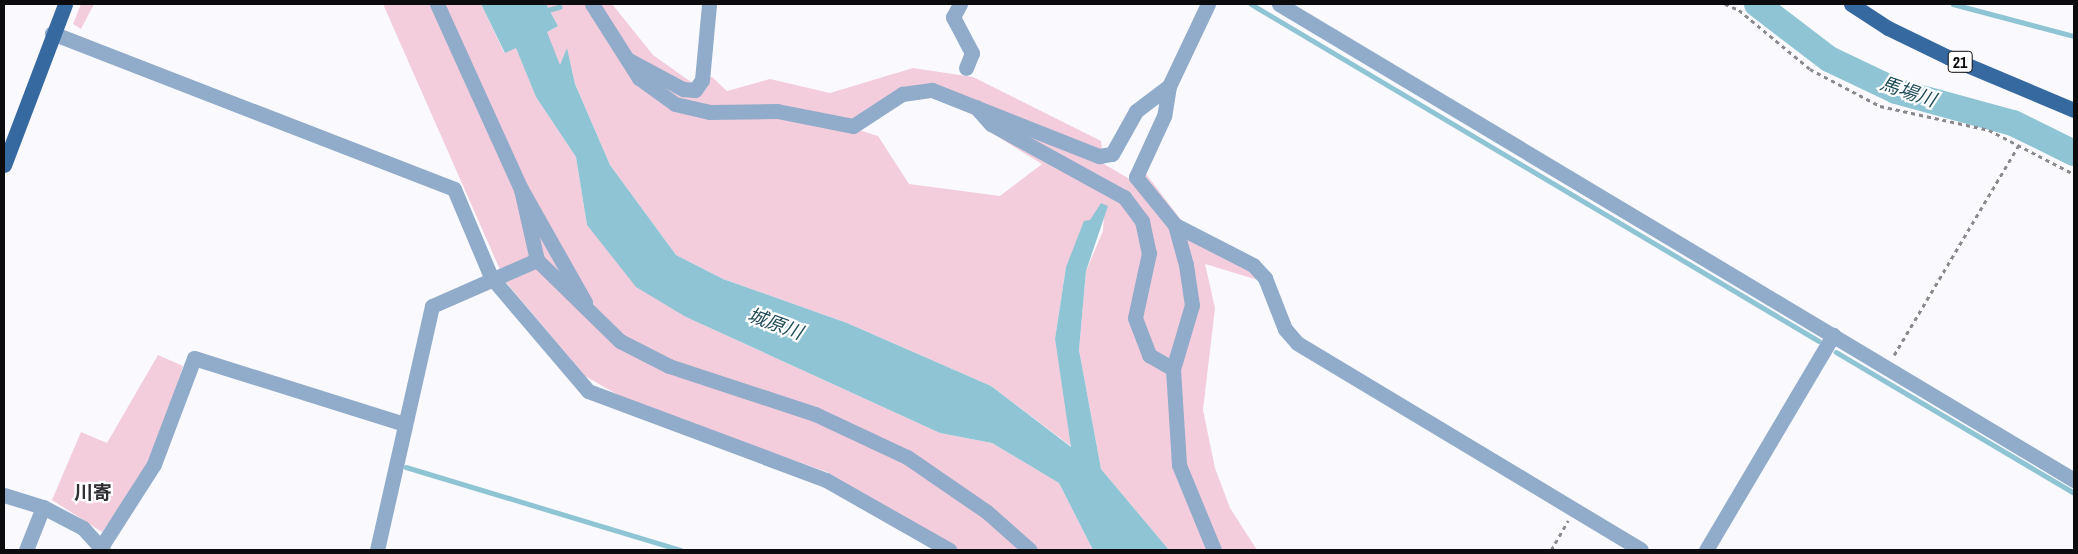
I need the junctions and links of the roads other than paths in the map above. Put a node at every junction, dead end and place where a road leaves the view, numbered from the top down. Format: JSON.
{"nodes":[{"id":1,"x":65,"y":4,"type":"edge"},
{"id":2,"x":437,"y":4,"type":"edge"},
{"id":3,"x":592,"y":4,"type":"edge"},
{"id":4,"x":709,"y":4,"type":"edge"},
{"id":5,"x":960,"y":4,"type":"edge"},
{"id":6,"x":1208,"y":4,"type":"edge"},
{"id":7,"x":1279,"y":4,"type":"edge"},
{"id":8,"x":1851,"y":4,"type":"edge"},
{"id":9,"x":52,"y":34,"type":"junction"},
{"id":10,"x":622,"y":56,"type":"junction"},
{"id":11,"x":966,"y":68,"type":"dead end"},
{"id":12,"x":1168,"y":86,"type":"junction"},
{"id":13,"x":973,"y":104,"type":"junction"},
{"id":14,"x":2074,"y":110,"type":"edge"},
{"id":15,"x":4,"y":165,"type":"edge"},
{"id":16,"x":522,"y":189,"type":"junction"},
{"id":17,"x":1175,"y":225,"type":"junction"},
{"id":18,"x":537,"y":260,"type":"junction"},
{"id":19,"x":491,"y":277,"type":"junction"},
{"id":20,"x":596,"y":320,"type":"junction"},
{"id":21,"x":1833,"y":335,"type":"junction"},
{"id":22,"x":1173,"y":369,"type":"junction"},
{"id":23,"x":404,"y":424,"type":"junction"},
{"id":24,"x":2074,"y":480,"type":"edge"},
{"id":25,"x":4,"y":495,"type":"edge"},
{"id":26,"x":43,"y":507,"type":"junction"},
{"id":27,"x":102,"y":549,"type":"edge"},
{"id":28,"x":26,"y":550,"type":"edge"},
{"id":29,"x":377,"y":550,"type":"edge"},
{"id":30,"x":949,"y":550,"type":"edge"},
{"id":31,"x":1030,"y":550,"type":"edge"},
{"id":32,"x":1214,"y":550,"type":"edge"},
{"id":33,"x":1641,"y":550,"type":"edge"},
{"id":34,"x":1706,"y":550,"type":"edge"}],
"edges":[{"from":1,"to":9,"type":"main road"},
{"from":2,"to":16,"type":"street"},
{"from":3,"to":10,"type":"street"},
{"from":4,"to":10,"type":"street"},
{"from":5,"to":11,"type":"street"},
{"from":6,"to":12,"type":"street"},
{"from":7,"to":21,"type":"street"},
{"from":8,"to":14,"type":"main road","number":"21"},
{"from":9,"to":15,"type":"main road"},
{"from":9,"to":19,"type":"street"},
{"from":10,"to":13,"type":"street"},
{"from":12,"to":13,"type":"street"},
{"from":12,"to":17,"type":"street"},
{"from":13,"to":22,"type":"street"},
{"from":16,"to":18,"type":"street"},
{"from":16,"to":20,"type":"street"},
{"from":17,"to":22,"type":"street"},
{"from":17,"to":33,"type":"street"},
{"from":18,"to":19,"type":"street"},
{"from":18,"to":20,"type":"street"},
{"from":19,"to":23,"type":"street"},
{"from":19,"to":30,"type":"street"},
{"from":20,"to":31,"type":"street"},
{"from":21,"to":24,"type":"street"},
{"from":21,"to":34,"type":"street"},
{"from":22,"to":32,"type":"street"},
{"from":23,"to":27,"type":"street"},
{"from":23,"to":29,"type":"street"},
{"from":25,"to":26,"type":"street"},
{"from":26,"to":27,"type":"street"},
{"from":26,"to":28,"type":"street"}]}
